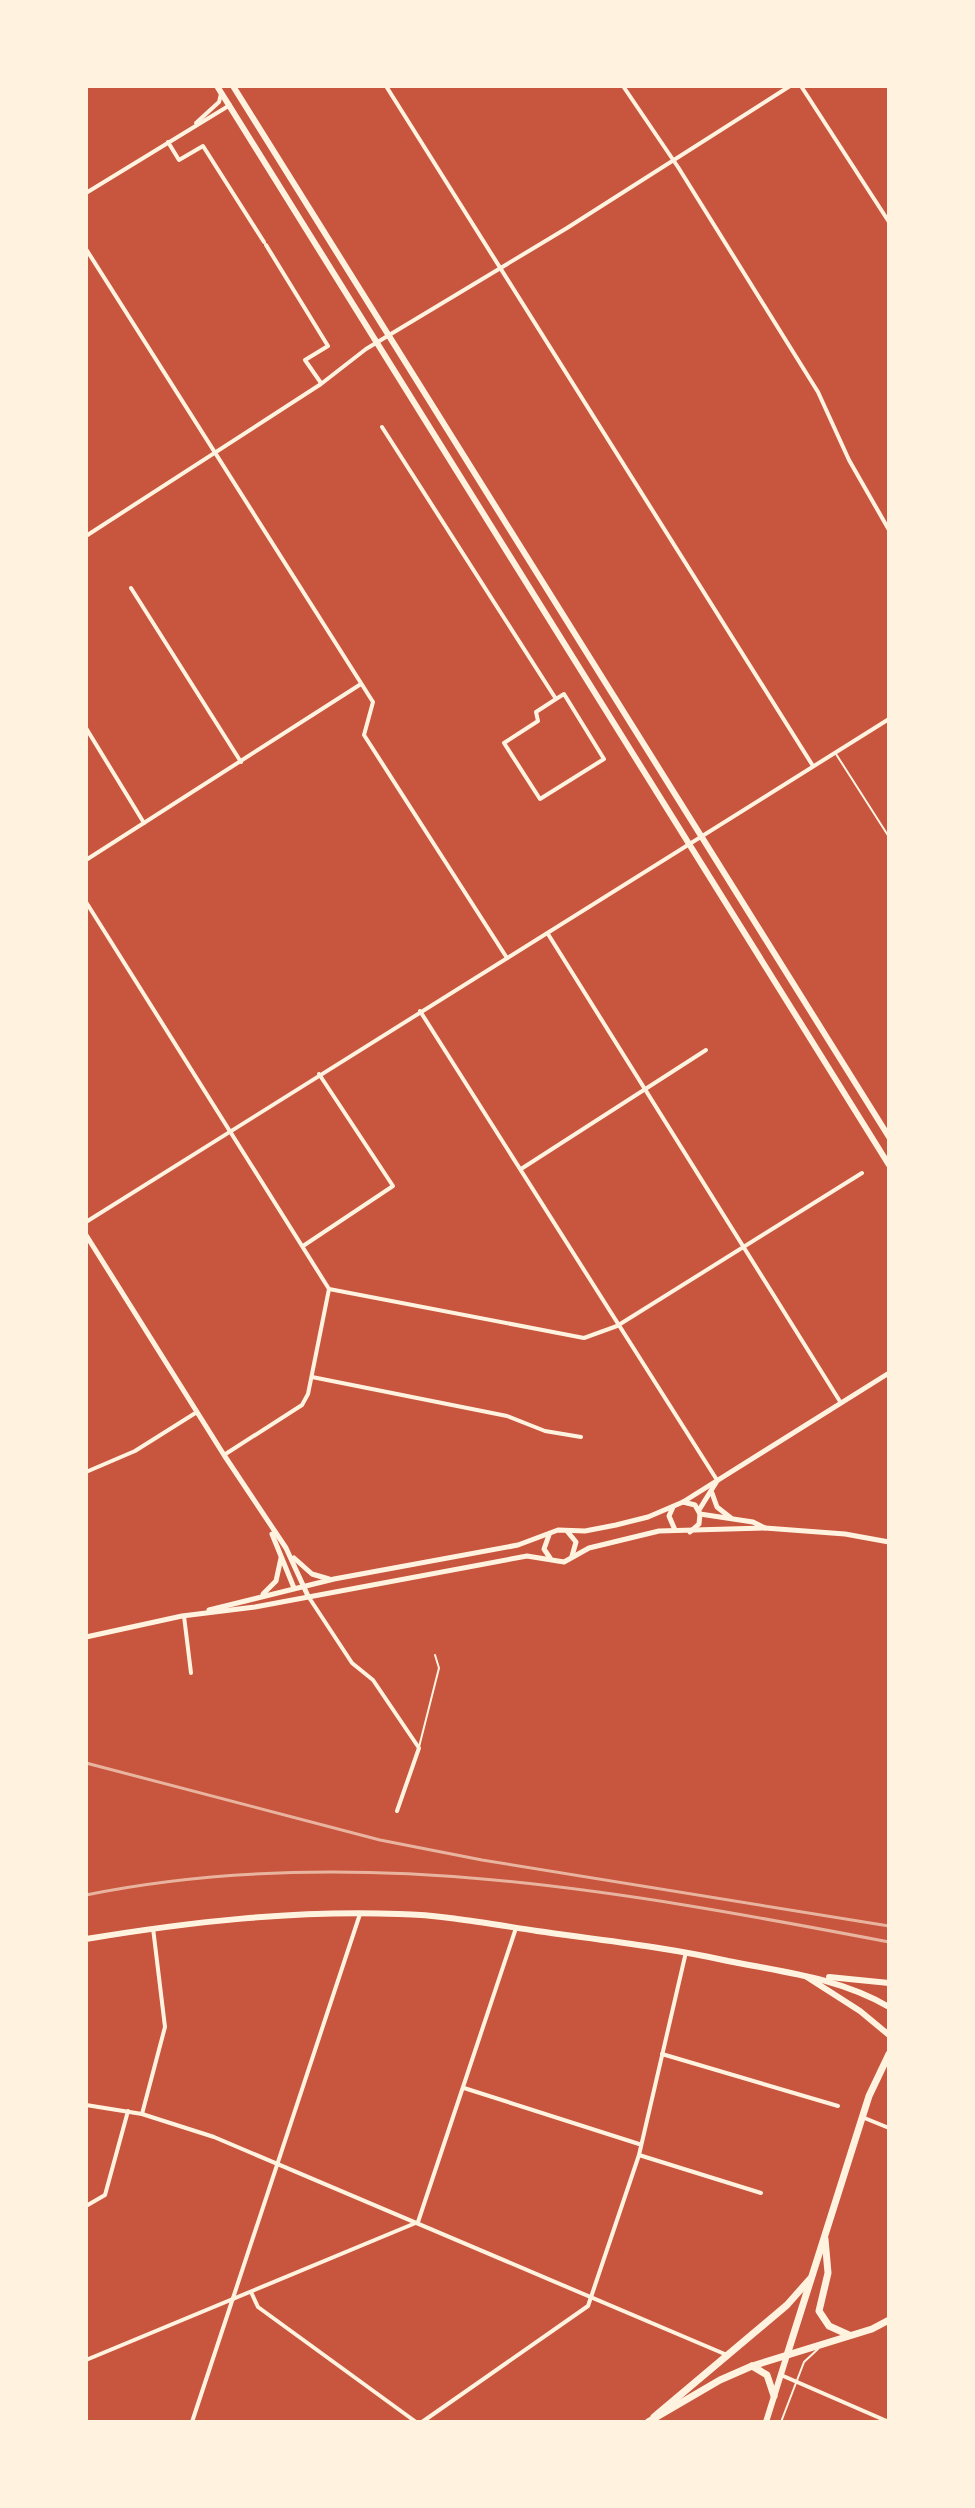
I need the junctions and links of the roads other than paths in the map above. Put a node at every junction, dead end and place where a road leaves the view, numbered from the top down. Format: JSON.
{"nodes":[{"id":1,"x":233,"y":86,"type":"edge"},
{"id":2,"x":386,"y":86,"type":"edge"},
{"id":3,"x":623,"y":86,"type":"edge"},
{"id":4,"x":790,"y":86,"type":"edge"},
{"id":5,"x":801,"y":86,"type":"edge"},
{"id":6,"x":220,"y":89,"type":"edge"},
{"id":7,"x":230,"y":105,"type":"junction"},
{"id":8,"x":195,"y":125,"type":"junction"},
{"id":9,"x":168,"y":142,"type":"junction"},
{"id":10,"x":673,"y":160,"type":"junction"},
{"id":11,"x":86,"y":193,"type":"edge"},
{"id":12,"x":889,"y":222,"type":"edge"},
{"id":13,"x":86,"y":249,"type":"edge"},
{"id":14,"x":501,"y":269,"type":"junction"},
{"id":15,"x":387,"y":338,"type":"junction"},
{"id":16,"x":378,"y":344,"type":"junction"},
{"id":17,"x":321,"y":384,"type":"junction"},
{"id":18,"x":382,"y":427,"type":"dead end"},
{"id":19,"x":215,"y":453,"type":"junction"},
{"id":20,"x":889,"y":530,"type":"edge"},
{"id":21,"x":86,"y":536,"type":"edge"},
{"id":22,"x":131,"y":588,"type":"dead end"},
{"id":23,"x":361,"y":684,"type":"junction"},
{"id":24,"x":556,"y":699,"type":"junction"},
{"id":25,"x":889,"y":719,"type":"edge"},
{"id":26,"x":86,"y":728,"type":"edge"},
{"id":27,"x":835,"y":753,"type":"junction"},
{"id":28,"x":241,"y":762,"type":"junction"},
{"id":29,"x":813,"y":766,"type":"junction"},
{"id":30,"x":144,"y":823,"type":"junction"},
{"id":31,"x":701,"y":836,"type":"junction"},
{"id":32,"x":889,"y":837,"type":"edge"},
{"id":33,"x":689,"y":844,"type":"junction"},
{"id":34,"x":86,"y":860,"type":"edge"},
{"id":35,"x":86,"y":902,"type":"edge"},
{"id":36,"x":548,"y":934,"type":"junction"},
{"id":37,"x":507,"y":958,"type":"junction"},
{"id":38,"x":420,"y":1011,"type":"junction"},
{"id":39,"x":706,"y":1050,"type":"dead end"},
{"id":40,"x":319,"y":1074,"type":"junction"},
{"id":41,"x":646,"y":1089,"type":"junction"},
{"id":42,"x":229,"y":1131,"type":"junction"},
{"id":43,"x":889,"y":1136,"type":"edge"},
{"id":44,"x":889,"y":1165,"type":"edge"},
{"id":45,"x":521,"y":1169,"type":"junction"},
{"id":46,"x":862,"y":1173,"type":"dead end"},
{"id":47,"x":86,"y":1222,"type":"edge"},
{"id":48,"x":86,"y":1235,"type":"edge"},
{"id":49,"x":303,"y":1246,"type":"junction"},
{"id":50,"x":747,"y":1247,"type":"junction"},
{"id":51,"x":329,"y":1289,"type":"junction"},
{"id":52,"x":617,"y":1326,"type":"junction"},
{"id":53,"x":889,"y":1373,"type":"edge"},
{"id":54,"x":312,"y":1377,"type":"junction"},
{"id":55,"x":842,"y":1404,"type":"junction"},
{"id":56,"x":197,"y":1412,"type":"junction"},
{"id":57,"x":581,"y":1437,"type":"dead end"},
{"id":58,"x":224,"y":1455,"type":"junction"},
{"id":59,"x":86,"y":1472,"type":"edge"},
{"id":60,"x":717,"y":1480,"type":"junction"},
{"id":61,"x":712,"y":1493,"type":"junction"},
{"id":62,"x":683,"y":1502,"type":"junction"},
{"id":63,"x":674,"y":1506,"type":"junction"},
{"id":64,"x":700,"y":1512,"type":"junction"},
{"id":65,"x":732,"y":1518,"type":"junction"},
{"id":66,"x":269,"y":1526,"type":"junction"},
{"id":67,"x":765,"y":1528,"type":"junction"},
{"id":68,"x":567,"y":1531,"type":"junction"},
{"id":69,"x":677,"y":1531,"type":"junction"},
{"id":70,"x":690,"y":1532,"type":"junction"},
{"id":71,"x":549,"y":1534,"type":"junction"},
{"id":72,"x":889,"y":1542,"type":"edge"},
{"id":73,"x":286,"y":1548,"type":"junction"},
{"id":74,"x":572,"y":1556,"type":"junction"},
{"id":75,"x":281,"y":1557,"type":"junction"},
{"id":76,"x":550,"y":1558,"type":"junction"},
{"id":77,"x":393,"y":1570,"type":"junction"},
{"id":78,"x":334,"y":1579,"type":"junction"},
{"id":79,"x":395,"y":1581,"type":"junction"},
{"id":80,"x":304,"y":1586,"type":"junction"},
{"id":81,"x":294,"y":1588,"type":"junction"},
{"id":82,"x":263,"y":1595,"type":"junction"},
{"id":83,"x":308,"y":1596,"type":"junction"},
{"id":84,"x":200,"y":1613,"type":"junction"},
{"id":85,"x":184,"y":1616,"type":"junction"},
{"id":86,"x":86,"y":1637,"type":"edge"},
{"id":87,"x":435,"y":1655,"type":"dead end"},
{"id":88,"x":191,"y":1673,"type":"dead end"},
{"id":89,"x":419,"y":1748,"type":"junction"},
{"id":90,"x":397,"y":1811,"type":"dead end"},
{"id":91,"x":360,"y":1914,"type":"junction"},
{"id":92,"x":153,"y":1928,"type":"junction"},
{"id":93,"x":516,"y":1928,"type":"junction"},
{"id":94,"x":86,"y":1939,"type":"edge"},
{"id":95,"x":686,"y":1952,"type":"junction"},
{"id":96,"x":807,"y":1977,"type":"junction"},
{"id":97,"x":819,"y":1977,"type":"junction"},
{"id":98,"x":889,"y":1983,"type":"edge"},
{"id":99,"x":889,"y":2007,"type":"edge"},
{"id":100,"x":889,"y":2035,"type":"edge"},
{"id":101,"x":662,"y":2054,"type":"junction"},
{"id":102,"x":889,"y":2054,"type":"edge"},
{"id":103,"x":464,"y":2088,"type":"junction"},
{"id":104,"x":86,"y":2105,"type":"edge"},
{"id":105,"x":838,"y":2106,"type":"dead end"},
{"id":106,"x":128,"y":2111,"type":"junction"},
{"id":107,"x":142,"y":2114,"type":"junction"},
{"id":108,"x":862,"y":2117,"type":"junction"},
{"id":109,"x":889,"y":2128,"type":"edge"},
{"id":110,"x":639,"y":2144,"type":"junction"},
{"id":111,"x":639,"y":2155,"type":"junction"},
{"id":112,"x":276,"y":2163,"type":"junction"},
{"id":113,"x":761,"y":2193,"type":"dead end"},
{"id":114,"x":86,"y":2206,"type":"edge"},
{"id":115,"x":418,"y":2222,"type":"junction"},
{"id":116,"x":825,"y":2235,"type":"junction"},
{"id":117,"x":812,"y":2278,"type":"junction"},
{"id":118,"x":251,"y":2292,"type":"junction"},
{"id":119,"x":592,"y":2296,"type":"junction"},
{"id":120,"x":233,"y":2301,"type":"junction"},
{"id":121,"x":889,"y":2320,"type":"edge"},
{"id":122,"x":849,"y":2335,"type":"junction"},
{"id":123,"x":828,"y":2342,"type":"junction"},
{"id":124,"x":727,"y":2355,"type":"junction"},
{"id":125,"x":787,"y":2355,"type":"junction"},
{"id":126,"x":86,"y":2360,"type":"edge"},
{"id":127,"x":752,"y":2366,"type":"junction"},
{"id":128,"x":781,"y":2375,"type":"junction"},
{"id":129,"x":796,"y":2382,"type":"junction"},
{"id":130,"x":774,"y":2396,"type":"junction"},
{"id":131,"x":651,"y":2420,"type":"edge"},
{"id":132,"x":192,"y":2422,"type":"edge"},
{"id":133,"x":419,"y":2422,"type":"edge"},
{"id":134,"x":766,"y":2422,"type":"edge"},
{"id":135,"x":781,"y":2422,"type":"edge"},
{"id":136,"x":889,"y":2422,"type":"edge"}],
"edges":[{"from":1,"to":15,"type":"main road"},
{"from":2,"to":14,"type":"street"},
{"from":3,"to":10,"type":"street"},
{"from":4,"to":10,"type":"street"},
{"from":5,"to":12,"type":"street"},
{"from":6,"to":7,"type":"main road"},
{"from":6,"to":8,"type":"street"},
{"from":7,"to":8,"type":"street"},
{"from":7,"to":16,"type":"main road"},
{"from":8,"to":9,"type":"street"},
{"from":9,"to":11,"type":"street"},
{"from":9,"to":17,"type":"street"},
{"from":10,"to":14,"type":"street"},
{"from":10,"to":20,"type":"street"},
{"from":13,"to":19,"type":"street"},
{"from":14,"to":15,"type":"street"},
{"from":14,"to":29,"type":"street"},
{"from":15,"to":16,"type":"street"},
{"from":15,"to":31,"type":"main road"},
{"from":16,"to":17,"type":"street"},
{"from":16,"to":33,"type":"main road"},
{"from":17,"to":19,"type":"street"},
{"from":18,"to":24,"type":"street"},
{"from":19,"to":21,"type":"street"},
{"from":19,"to":23,"type":"street"},
{"from":22,"to":28,"type":"street"},
{"from":23,"to":28,"type":"street"},
{"from":23,"to":37,"type":"street"},
{"from":24,"to":24,"type":"street"},
{"from":25,"to":27,"type":"street"},
{"from":26,"to":30,"type":"street"},
{"from":27,"to":29,"type":"street"},
{"from":27,"to":32,"type":"lane"},
{"from":28,"to":30,"type":"street"},
{"from":29,"to":31,"type":"street"},
{"from":30,"to":34,"type":"street"},
{"from":31,"to":33,"type":"street"},
{"from":31,"to":43,"type":"main road"},
{"from":33,"to":36,"type":"street"},
{"from":33,"to":44,"type":"main road"},
{"from":35,"to":42,"type":"street"},
{"from":36,"to":37,"type":"street"},
{"from":36,"to":41,"type":"street"},
{"from":37,"to":38,"type":"street"},
{"from":38,"to":40,"type":"street"},
{"from":38,"to":45,"type":"street"},
{"from":39,"to":41,"type":"street"},
{"from":40,"to":42,"type":"street"},
{"from":40,"to":49,"type":"street"},
{"from":41,"to":45,"type":"street"},
{"from":41,"to":50,"type":"street"},
{"from":42,"to":47,"type":"street"},
{"from":42,"to":49,"type":"street"},
{"from":45,"to":52,"type":"street"},
{"from":46,"to":50,"type":"street"},
{"from":48,"to":56,"type":"street"},
{"from":49,"to":51,"type":"street"},
{"from":50,"to":52,"type":"street"},
{"from":50,"to":55,"type":"street"},
{"from":51,"to":52,"type":"street"},
{"from":51,"to":54,"type":"street"},
{"from":52,"to":60,"type":"street"},
{"from":53,"to":55,"type":"street"},
{"from":54,"to":57,"type":"street"},
{"from":54,"to":58,"type":"street"},
{"from":55,"to":60,"type":"street"},
{"from":56,"to":58,"type":"street"},
{"from":56,"to":59,"type":"street"},
{"from":58,"to":66,"type":"street"},
{"from":60,"to":61,"type":"street"},
{"from":60,"to":62,"type":"street"},
{"from":61,"to":64,"type":"street"},
{"from":61,"to":65,"type":"street"},
{"from":62,"to":63,"type":"street"},
{"from":62,"to":64,"type":"street"},
{"from":63,"to":68,"type":"street"},
{"from":63,"to":69,"type":"street"},
{"from":64,"to":65,"type":"street"},
{"from":64,"to":70,"type":"street"},
{"from":65,"to":67,"type":"street"},
{"from":66,"to":73,"type":"street"},
{"from":66,"to":75,"type":"street"},
{"from":67,"to":70,"type":"street"},
{"from":67,"to":72,"type":"street"},
{"from":68,"to":71,"type":"street"},
{"from":68,"to":74,"type":"street"},
{"from":69,"to":70,"type":"street"},
{"from":69,"to":74,"type":"street"},
{"from":71,"to":76,"type":"street"},
{"from":71,"to":77,"type":"street"},
{"from":73,"to":78,"type":"street"},
{"from":73,"to":80,"type":"street"},
{"from":74,"to":76,"type":"street"},
{"from":75,"to":81,"type":"street"},
{"from":75,"to":82,"type":"street"},
{"from":76,"to":79,"type":"street"},
{"from":77,"to":78,"type":"street"},
{"from":77,"to":79,"type":"street"},
{"from":78,"to":80,"type":"street"},
{"from":79,"to":83,"type":"street"},
{"from":80,"to":81,"type":"street"},
{"from":80,"to":83,"type":"street"},
{"from":81,"to":82,"type":"street"},
{"from":81,"to":83,"type":"street"},
{"from":82,"to":84,"type":"street"},
{"from":83,"to":84,"type":"street"},
{"from":83,"to":89,"type":"street"},
{"from":84,"to":85,"type":"street"},
{"from":85,"to":86,"type":"street"},
{"from":85,"to":88,"type":"street"},
{"from":87,"to":89,"type":"lane"},
{"from":89,"to":90,"type":"street"},
{"from":91,"to":92,"type":"main road"},
{"from":91,"to":93,"type":"main road"},
{"from":91,"to":112,"type":"street"},
{"from":92,"to":94,"type":"main road"},
{"from":92,"to":107,"type":"street"},
{"from":93,"to":95,"type":"main road"},
{"from":93,"to":103,"type":"street"},
{"from":95,"to":96,"type":"main road"},
{"from":95,"to":101,"type":"street"},
{"from":96,"to":97,"type":"main road"},
{"from":96,"to":100,"type":"main road"},
{"from":97,"to":98,"type":"main road"},
{"from":97,"to":99,"type":"main road"},
{"from":101,"to":105,"type":"street"},
{"from":101,"to":110,"type":"street"},
{"from":102,"to":108,"type":"main road"},
{"from":103,"to":110,"type":"street"},
{"from":103,"to":115,"type":"street"},
{"from":104,"to":106,"type":"street"},
{"from":106,"to":107,"type":"street"},
{"from":106,"to":114,"type":"street"},
{"from":107,"to":112,"type":"street"},
{"from":108,"to":109,"type":"street"},
{"from":108,"to":116,"type":"main road"},
{"from":110,"to":111,"type":"street"},
{"from":111,"to":113,"type":"street"},
{"from":111,"to":119,"type":"street"},
{"from":112,"to":115,"type":"street"},
{"from":112,"to":120,"type":"street"},
{"from":115,"to":118,"type":"street"},
{"from":115,"to":119,"type":"street"},
{"from":116,"to":117,"type":"main road"},
{"from":116,"to":122,"type":"main road"},
{"from":117,"to":124,"type":"main road"},
{"from":117,"to":125,"type":"main road"},
{"from":118,"to":120,"type":"street"},
{"from":118,"to":133,"type":"street"},
{"from":119,"to":124,"type":"street"},
{"from":119,"to":133,"type":"street"},
{"from":120,"to":126,"type":"street"},
{"from":120,"to":132,"type":"street"},
{"from":121,"to":122,"type":"main road"},
{"from":122,"to":123,"type":"main road"},
{"from":123,"to":125,"type":"main road"},
{"from":123,"to":129,"type":"lane"},
{"from":124,"to":131,"type":"main road"},
{"from":125,"to":127,"type":"main road"},
{"from":125,"to":128,"type":"main road"},
{"from":127,"to":130,"type":"main road"},
{"from":127,"to":131,"type":"main road"},
{"from":128,"to":129,"type":"street"},
{"from":128,"to":130,"type":"main road"},
{"from":129,"to":135,"type":"lane"},
{"from":129,"to":136,"type":"street"},
{"from":130,"to":134,"type":"main road"}]}
